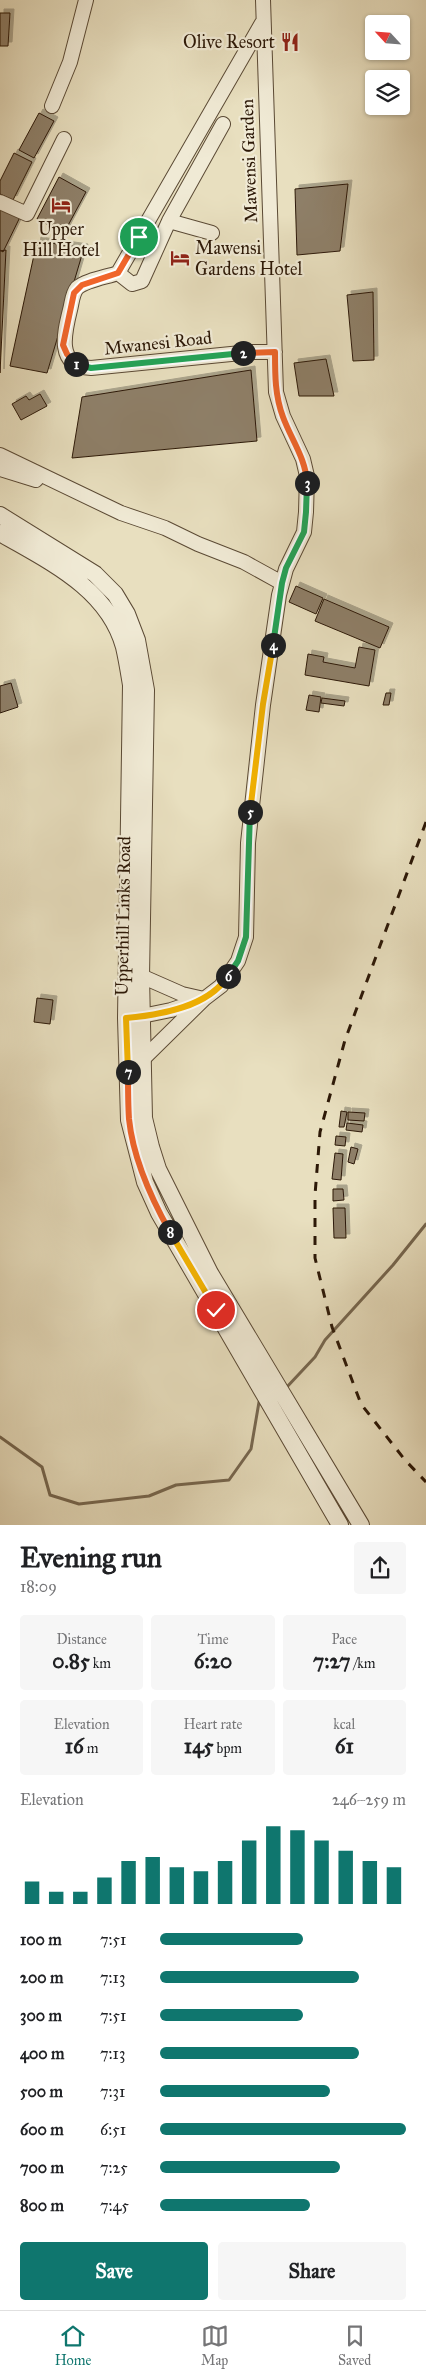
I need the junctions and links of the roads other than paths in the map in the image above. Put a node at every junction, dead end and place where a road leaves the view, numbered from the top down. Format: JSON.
{"nodes":[{"id":1,"x":86,"y":0,"type":"edge"},
{"id":2,"x":263,"y":0,"type":"edge"},
{"id":3,"x":262,"y":24,"type":"junction"},
{"id":4,"x":52,"y":106,"type":"dead end"},
{"id":5,"x":223,"y":124,"type":"dead end"},
{"id":6,"x":64,"y":139,"type":"dead end"},
{"id":7,"x":0,"y":202,"type":"edge"},
{"id":8,"x":169,"y":221,"type":"junction"},
{"id":9,"x":212,"y":233,"type":"dead end"},
{"id":10,"x":118,"y":273,"type":"junction"},
{"id":11,"x":275,"y":352,"type":"junction"},
{"id":12,"x":0,"y":455,"type":"edge"},
{"id":13,"x":0,"y":469,"type":"edge"},
{"id":14,"x":59,"y":484,"type":"junction"},
{"id":15,"x":0,"y":515,"type":"edge"},
{"id":16,"x":0,"y":533,"type":"edge"},
{"id":17,"x":282,"y":583,"type":"junction"},
{"id":18,"x":134,"y":975,"type":"junction"},
{"id":19,"x":204,"y":999,"type":"junction"},
{"id":20,"x":134,"y":1018,"type":"junction"},
{"id":21,"x":143,"y":1059,"type":"junction"},
{"id":22,"x":268,"y":1386,"type":"junction"},
{"id":23,"x":285,"y":1415,"type":"junction"},
{"id":24,"x":340,"y":1525,"type":"edge"},
{"id":25,"x":361,"y":1525,"type":"edge"}],
"edges":[{"from":1,"to":4,"type":"street"},
{"from":2,"to":3,"type":"street","name":"Mawensi Garden"},
{"from":3,"to":10,"type":"street"},
{"from":3,"to":11,"type":"street","name":"Mawensi Garden"},
{"from":5,"to":8,"type":"street"},
{"from":6,"to":7,"type":"street"},
{"from":8,"to":9,"type":"street"},
{"from":8,"to":10,"type":"street"},
{"from":10,"to":11,"type":"street","name":"Mwanesi Road"},
{"from":11,"to":17,"type":"street","name":"Mawensi Garden"},
{"from":12,"to":14,"type":"street"},
{"from":13,"to":14,"type":"street"},
{"from":14,"to":17,"type":"street"},
{"from":15,"to":18,"type":"street","name":"Upperhill Links Road"},
{"from":16,"to":18,"type":"street","name":"Upperhill Links Road"},
{"from":17,"to":19,"type":"street","name":"Mawensi Garden"},
{"from":18,"to":19,"type":"street"},
{"from":18,"to":20,"type":"street","name":"Upperhill Links Road"},
{"from":19,"to":20,"type":"street"},
{"from":19,"to":21,"type":"street","name":"Mawensi Garden"},
{"from":20,"to":21,"type":"street","name":"Upperhill Links Road"},
{"from":20,"to":22,"type":"street","name":"Upperhill Links Road"},
{"from":21,"to":22,"type":"street","name":"Upperhill Links Road"},
{"from":22,"to":23,"type":"street"},
{"from":23,"to":24,"type":"street"},
{"from":23,"to":25,"type":"street"}]}
